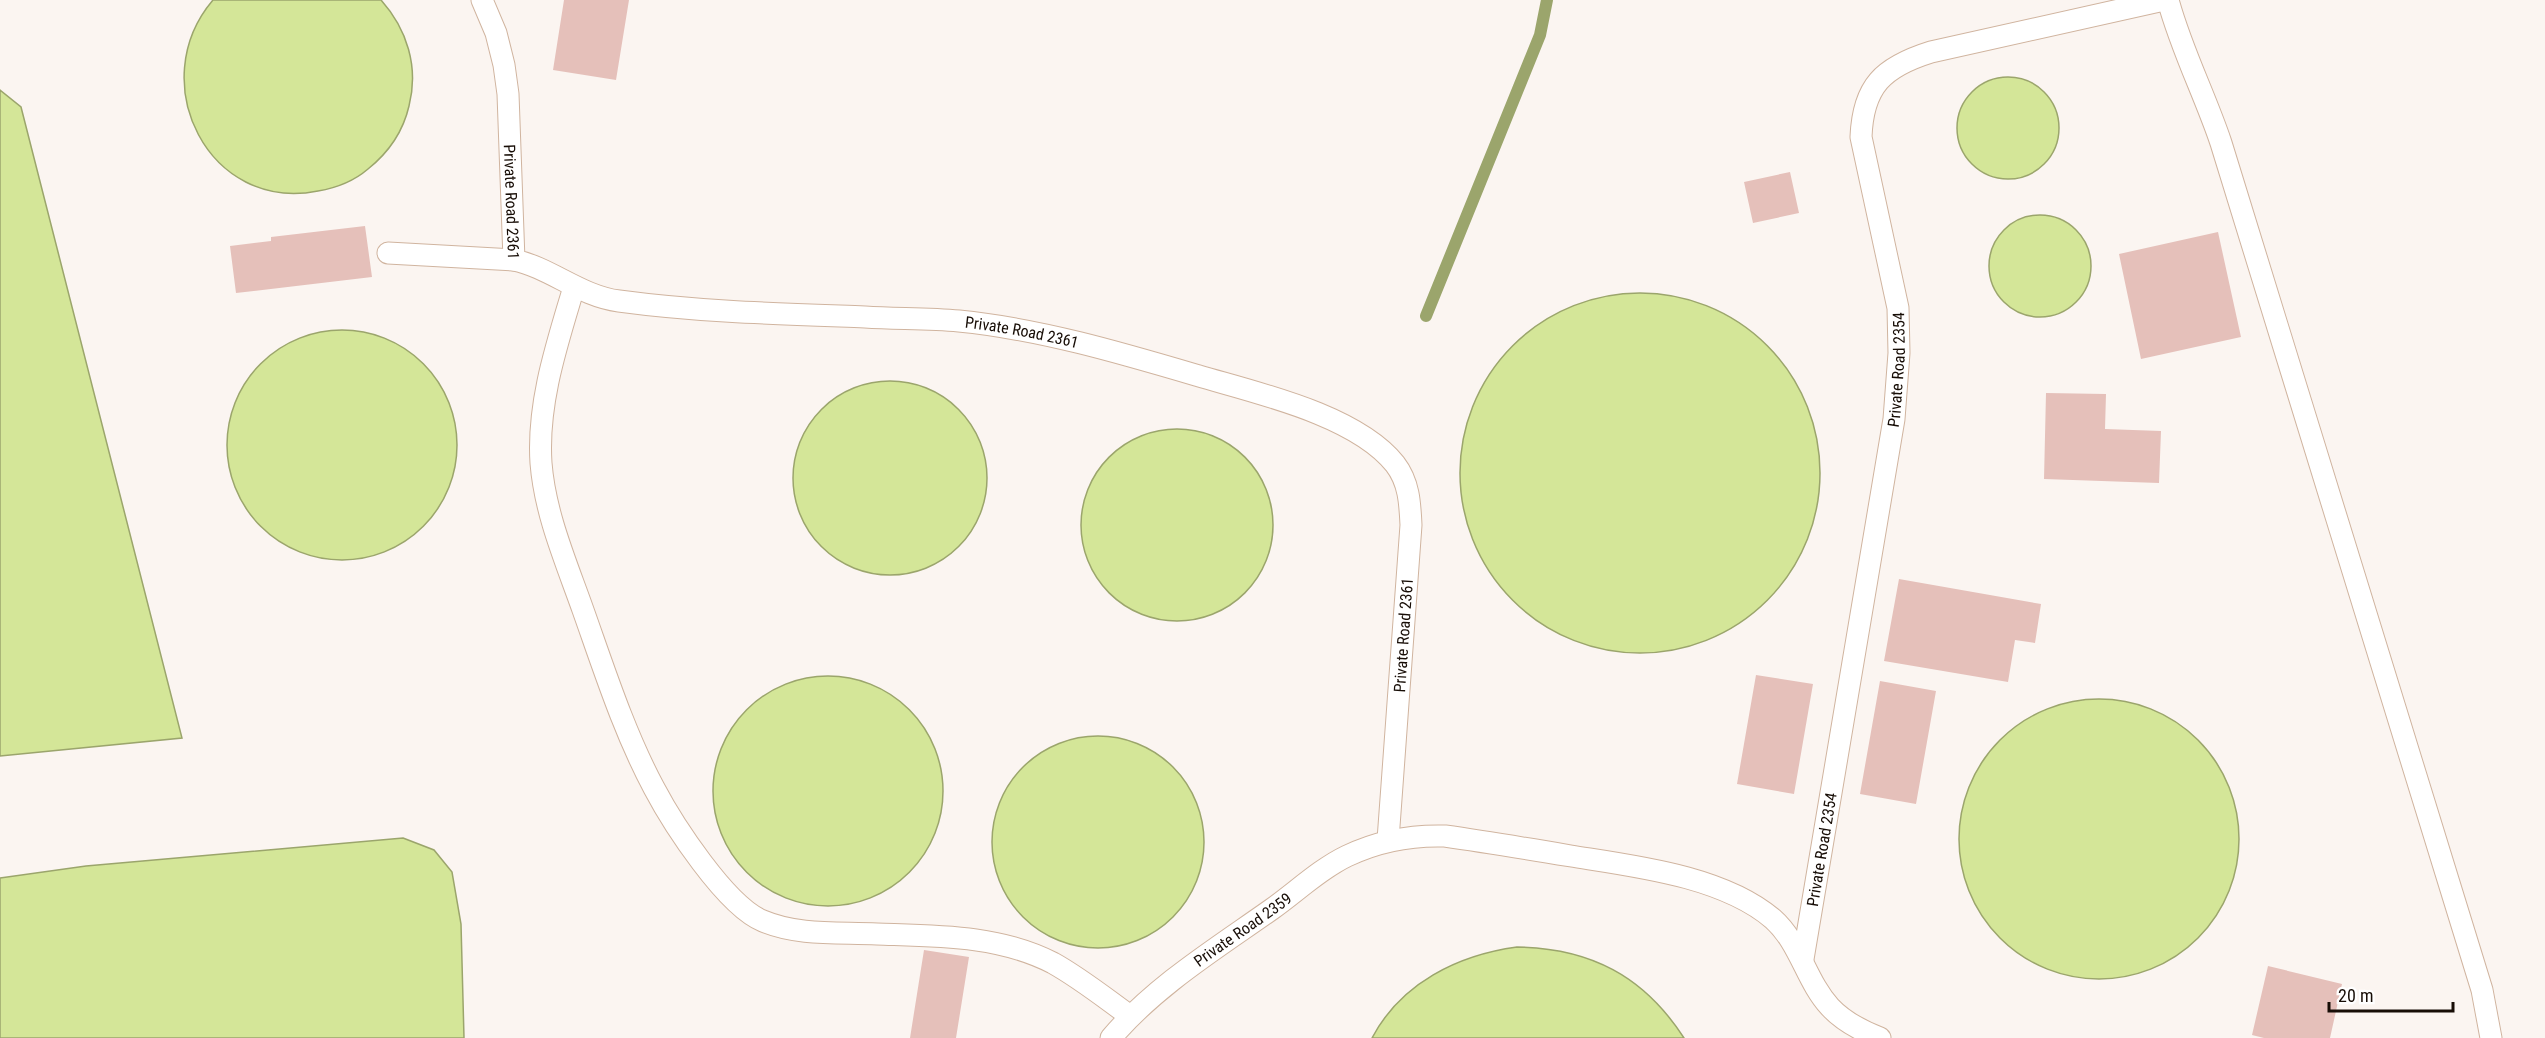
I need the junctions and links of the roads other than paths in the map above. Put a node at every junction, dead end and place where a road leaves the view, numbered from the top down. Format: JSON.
{"nodes":[{"id":1,"x":482,"y":0,"type":"edge"},
{"id":2,"x":2166,"y":0,"type":"edge"},
{"id":3,"x":388,"y":253,"type":"dead end"},
{"id":4,"x":514,"y":260,"type":"junction"},
{"id":5,"x":574,"y":287,"type":"junction"},
{"id":6,"x":1388,"y":840,"type":"junction"},
{"id":7,"x":1803,"y":959,"type":"junction"},
{"id":8,"x":1130,"y":1016,"type":"junction"},
{"id":9,"x":1111,"y":1038,"type":"edge"},
{"id":10,"x":1880,"y":1038,"type":"edge"},
{"id":11,"x":2491,"y":1038,"type":"edge"}],
"edges":[{"from":1,"to":4,"type":"lane","name":"Private Road 2361"},
{"from":2,"to":7,"type":"lane","name":"Private Road 2354"},
{"from":2,"to":11,"type":"lane"},
{"from":3,"to":4,"type":"lane"},
{"from":4,"to":5,"type":"lane","name":"Private Road 2361"},
{"from":5,"to":6,"type":"lane","name":"Private Road 2361"},
{"from":5,"to":8,"type":"lane"},
{"from":6,"to":7,"type":"lane"},
{"from":6,"to":8,"type":"lane","name":"Private Road 2359"},
{"from":7,"to":10,"type":"lane"},
{"from":8,"to":9,"type":"lane","name":"Private Road 2359"}]}
